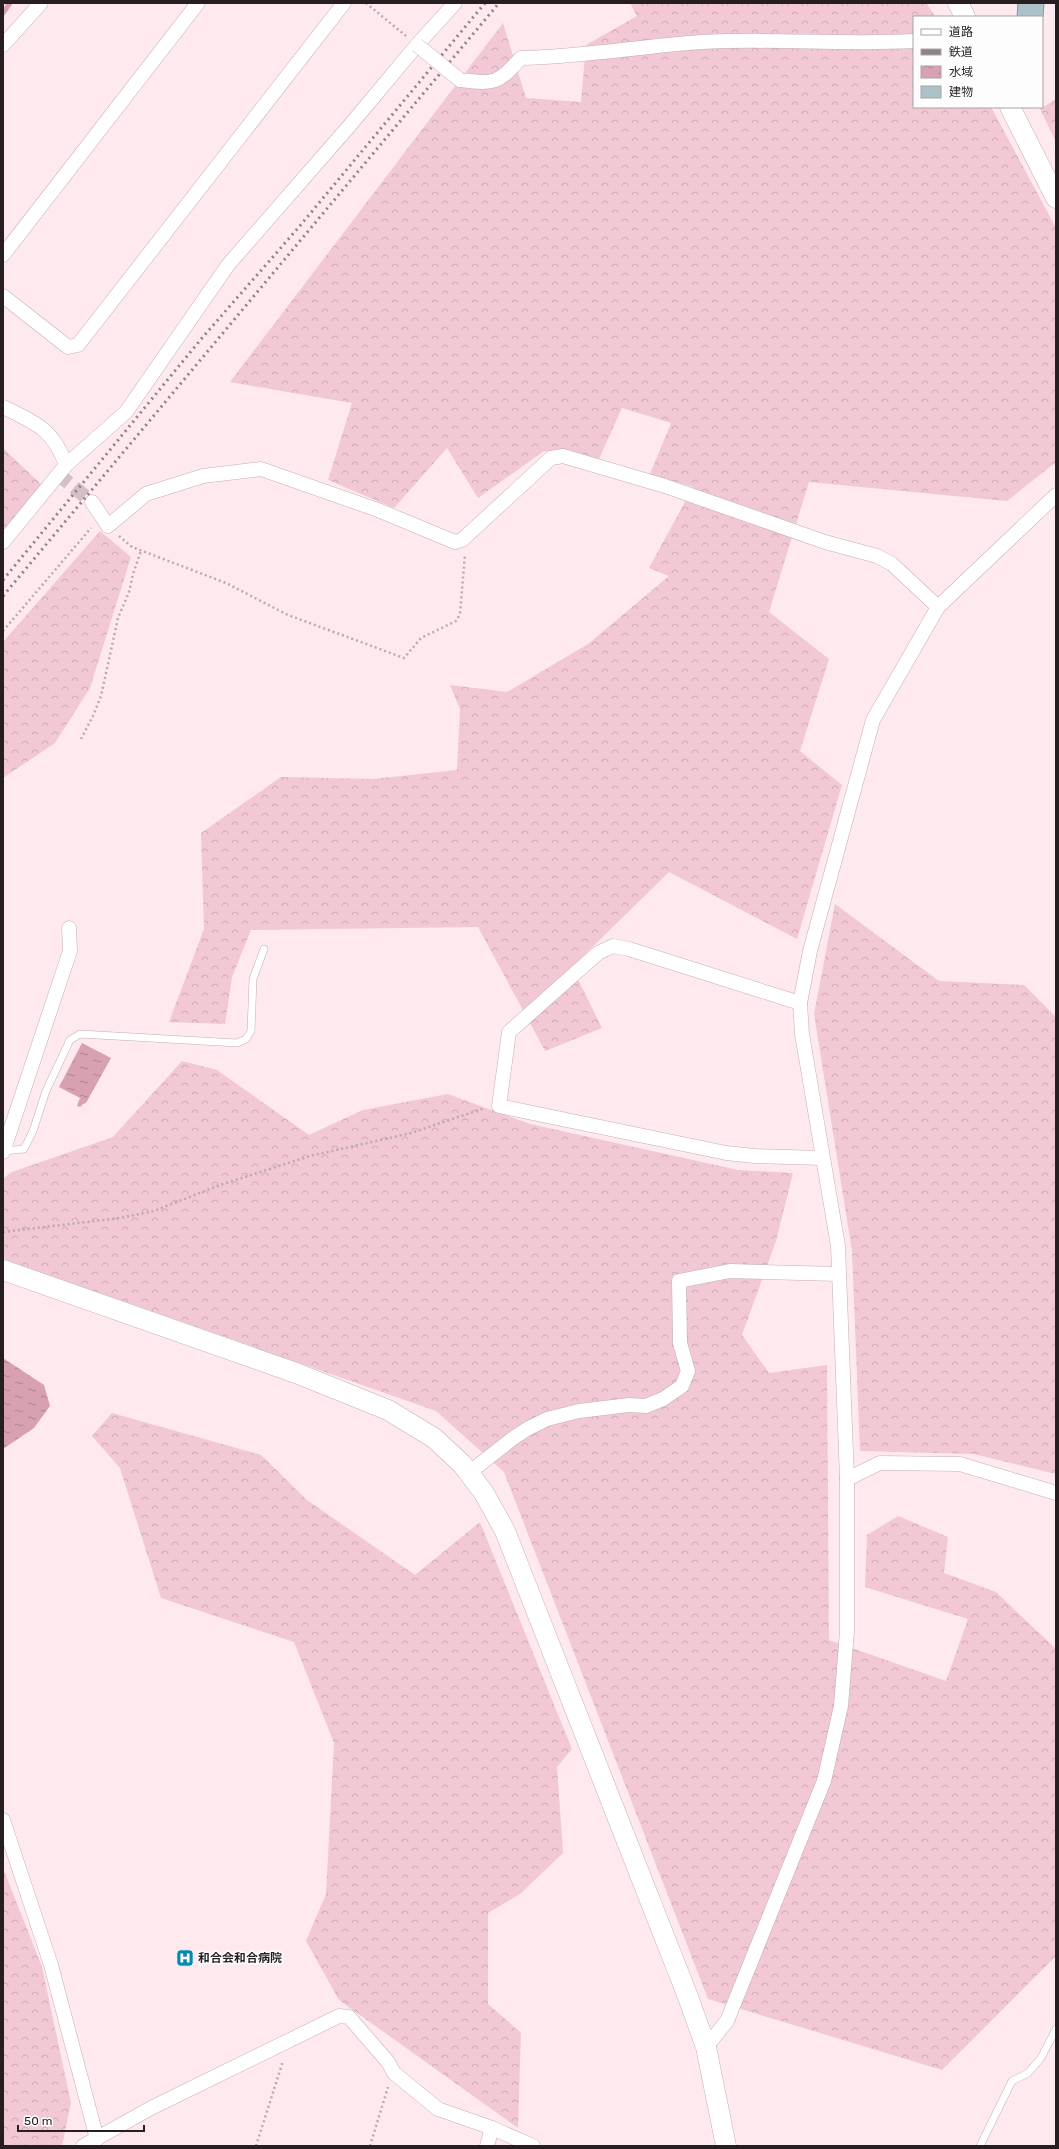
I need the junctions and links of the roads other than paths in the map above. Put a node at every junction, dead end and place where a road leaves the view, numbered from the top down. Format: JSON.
{"nodes":[{"id":1,"x":41,"y":3,"type":"edge"},
{"id":2,"x":198,"y":3,"type":"edge"},
{"id":3,"x":344,"y":3,"type":"edge"},
{"id":4,"x":455,"y":3,"type":"edge"},
{"id":5,"x":958,"y":3,"type":"edge"},
{"id":6,"x":964,"y":16,"type":"edge"},
{"id":7,"x":913,"y":40,"type":"edge"},
{"id":8,"x":4,"y":42,"type":"edge"},
{"id":9,"x":417,"y":45,"type":"junction"},
{"id":10,"x":1011,"y":108,"type":"edge"},
{"id":11,"x":1056,"y":198,"type":"edge"},
{"id":12,"x":3,"y":254,"type":"edge"},
{"id":13,"x":3,"y":296,"type":"edge"},
{"id":14,"x":3,"y":407,"type":"edge"},
{"id":15,"x":66,"y":465,"type":"junction"},
{"id":16,"x":1056,"y":495,"type":"edge"},
{"id":17,"x":92,"y":502,"type":"tunnel mouth"},
{"id":18,"x":3,"y":542,"type":"edge"},
{"id":19,"x":938,"y":607,"type":"junction"},
{"id":20,"x":69,"y":928,"type":"dead end"},
{"id":21,"x":264,"y":949,"type":"dead end"},
{"id":22,"x":800,"y":1004,"type":"junction"},
{"id":23,"x":3,"y":1152,"type":"edge"},
{"id":24,"x":822,"y":1158,"type":"junction"},
{"id":25,"x":3,"y":1270,"type":"edge"},
{"id":26,"x":838,"y":1274,"type":"junction"},
{"id":27,"x":470,"y":1472,"type":"junction"},
{"id":28,"x":847,"y":1479,"type":"junction"},
{"id":29,"x":1056,"y":1493,"type":"edge"},
{"id":30,"x":3,"y":1820,"type":"edge"},
{"id":31,"x":1056,"y":2029,"type":"edge"},
{"id":32,"x":706,"y":2047,"type":"junction"},
{"id":33,"x":492,"y":2128,"type":"junction"},
{"id":34,"x":97,"y":2139,"type":"junction"},
{"id":35,"x":83,"y":2146,"type":"edge"},
{"id":36,"x":487,"y":2146,"type":"edge"},
{"id":37,"x":533,"y":2146,"type":"edge"},
{"id":38,"x":726,"y":2146,"type":"edge"},
{"id":39,"x":980,"y":2146,"type":"edge"}],
"edges":[{"from":1,"to":8,"type":"street"},
{"from":2,"to":12,"type":"street"},
{"from":3,"to":13,"type":"street"},
{"from":4,"to":9,"type":"street"},
{"from":5,"to":6,"type":"street"},
{"from":7,"to":9,"type":"street","bridge":true},
{"from":9,"to":15,"type":"street"},
{"from":10,"to":11,"type":"street"},
{"from":14,"to":15,"type":"street"},
{"from":15,"to":18,"type":"street"},
{"from":16,"to":19,"type":"street"},
{"from":17,"to":19,"type":"street"},
{"from":19,"to":22,"type":"street"},
{"from":20,"to":23,"type":"street"},
{"from":21,"to":23,"type":"lane"},
{"from":22,"to":24,"type":"street"},
{"from":22,"to":24,"type":"street"},
{"from":24,"to":26,"type":"street"},
{"from":25,"to":27,"type":"street"},
{"from":26,"to":27,"type":"street"},
{"from":26,"to":28,"type":"street"},
{"from":27,"to":32,"type":"street"},
{"from":28,"to":29,"type":"street"},
{"from":28,"to":32,"type":"street"},
{"from":30,"to":34,"type":"street"},
{"from":31,"to":39,"type":"lane"},
{"from":32,"to":38,"type":"street"},
{"from":33,"to":34,"type":"street"},
{"from":33,"to":36,"type":"street"},
{"from":33,"to":37,"type":"street"},
{"from":34,"to":35,"type":"street"}]}
